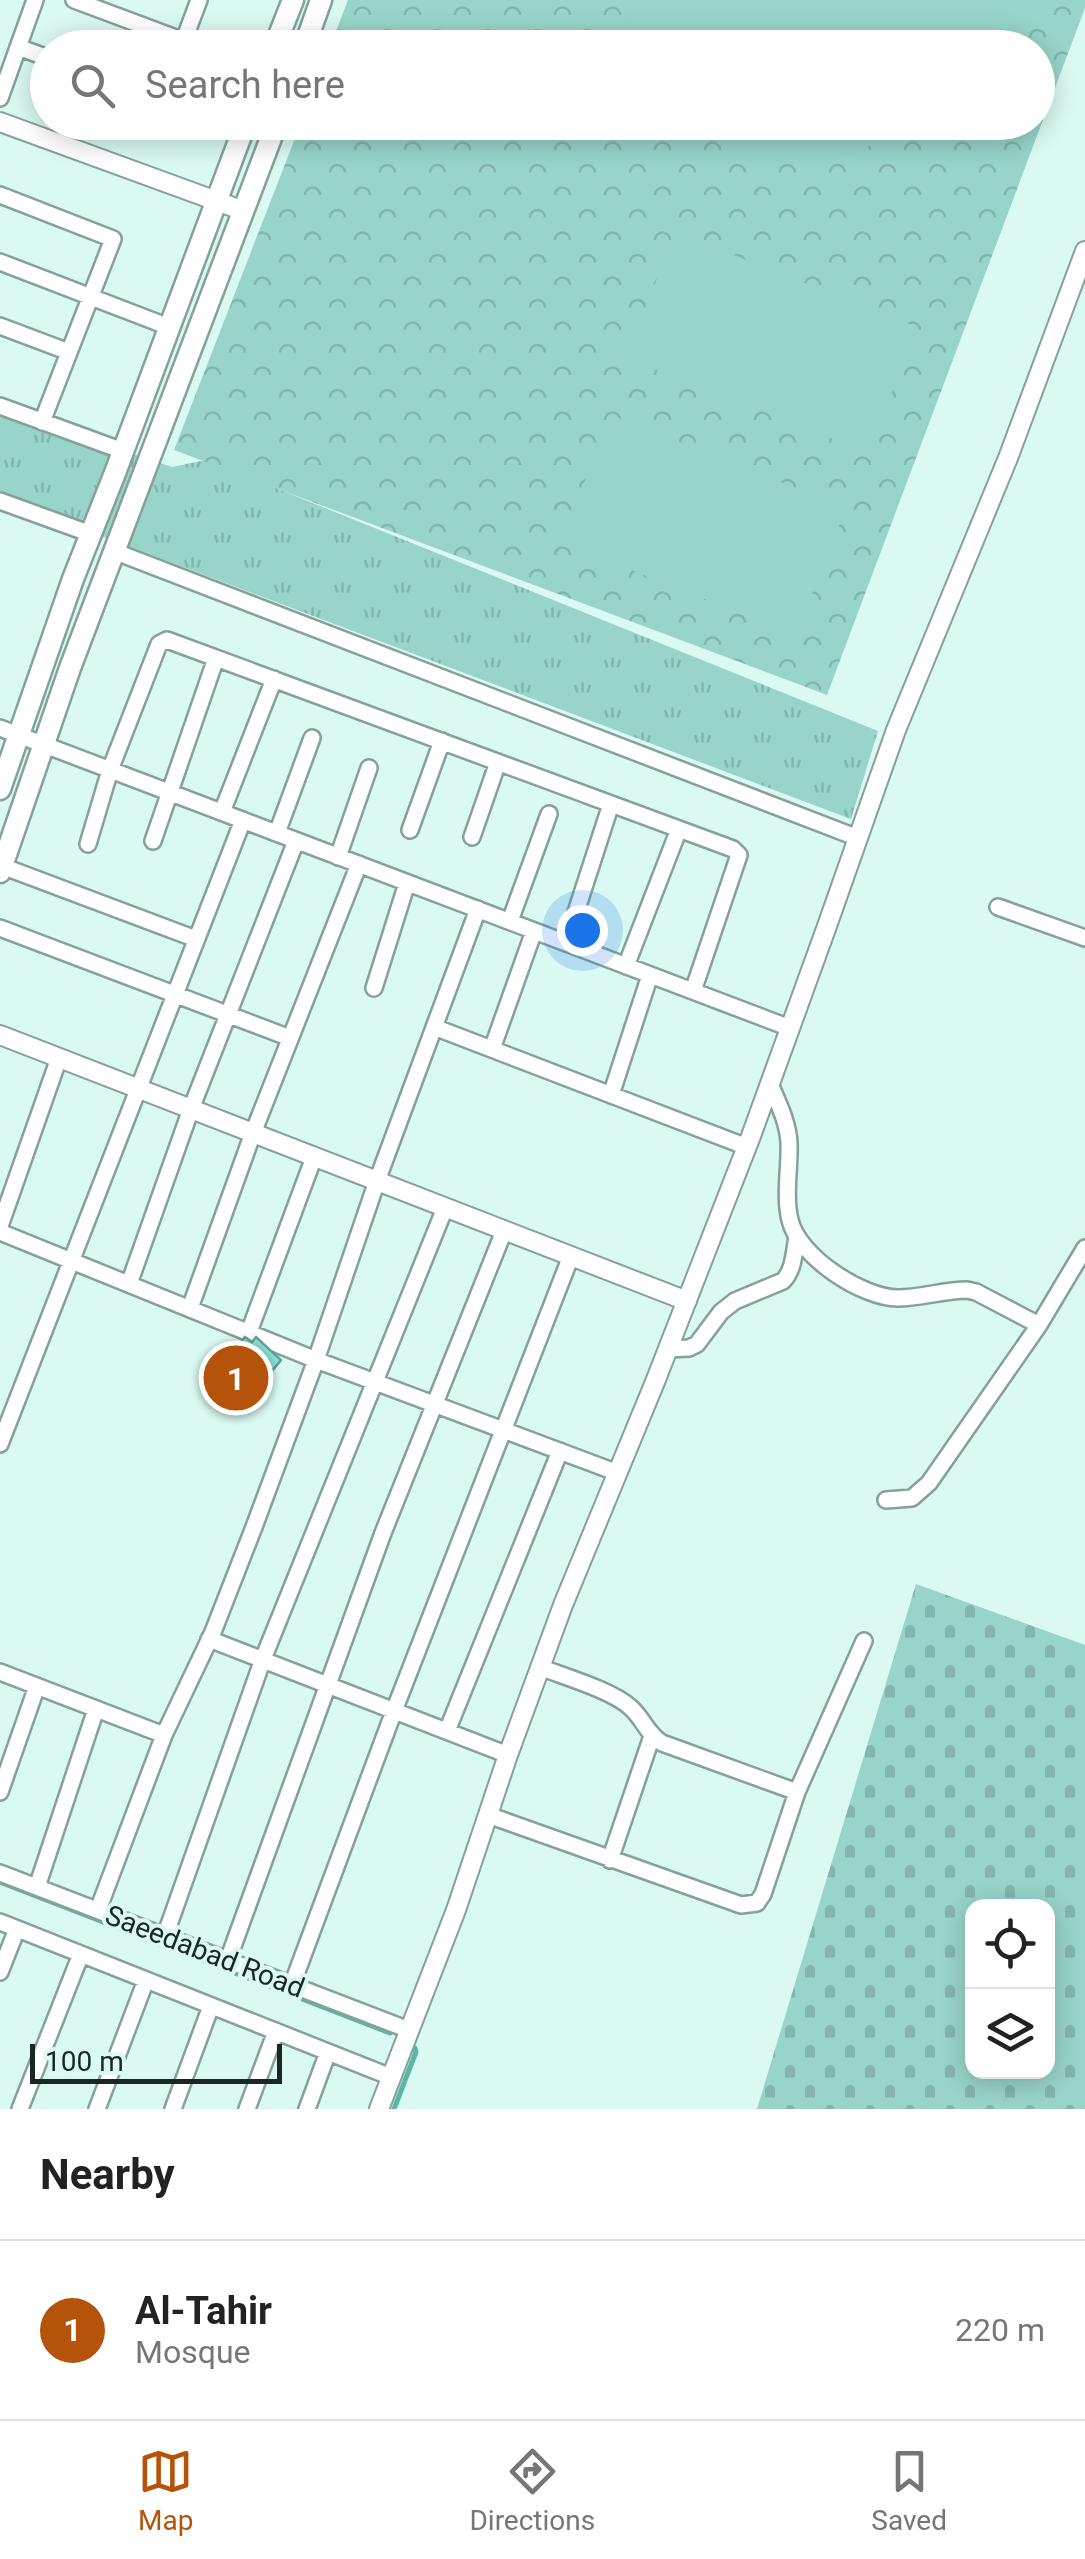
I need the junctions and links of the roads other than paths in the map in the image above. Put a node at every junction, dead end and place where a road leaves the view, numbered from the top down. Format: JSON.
{"nodes":[{"id":1,"x":35,"y":0,"type":"edge"},
{"id":2,"x":74,"y":0,"type":"edge"},
{"id":3,"x":199,"y":0,"type":"edge"},
{"id":4,"x":292,"y":0,"type":"edge"},
{"id":5,"x":321,"y":0,"type":"edge"},
{"id":6,"x":148,"y":30,"type":"edge"},
{"id":7,"x":187,"y":30,"type":"edge"},
{"id":8,"x":281,"y":30,"type":"edge"},
{"id":9,"x":310,"y":30,"type":"edge"},
{"id":10,"x":18,"y":46,"type":"junction"},
{"id":11,"x":30,"y":51,"type":"edge"},
{"id":12,"x":0,"y":98,"type":"edge"},
{"id":13,"x":0,"y":122,"type":"edge"},
{"id":14,"x":30,"y":133,"type":"edge"},
{"id":15,"x":50,"y":140,"type":"edge"},
{"id":16,"x":239,"y":140,"type":"edge"},
{"id":17,"x":270,"y":140,"type":"edge"},
{"id":18,"x":0,"y":195,"type":"edge"},
{"id":19,"x":216,"y":200,"type":"junction"},
{"id":20,"x":244,"y":211,"type":"junction"},
{"id":21,"x":1085,"y":251,"type":"edge"},
{"id":22,"x":0,"y":262,"type":"edge"},
{"id":23,"x":90,"y":297,"type":"junction"},
{"id":24,"x":169,"y":327,"type":"junction"},
{"id":25,"x":1,"y":330,"type":"edge"},
{"id":26,"x":69,"y":352,"type":"junction"},
{"id":27,"x":0,"y":406,"type":"edge"},
{"id":28,"x":42,"y":422,"type":"junction"},
{"id":29,"x":123,"y":451,"type":"junction"},
{"id":30,"x":0,"y":502,"type":"edge"},
{"id":31,"x":90,"y":534,"type":"junction"},
{"id":32,"x":116,"y":552,"type":"junction"},
{"id":33,"x":216,"y":658,"type":"junction"},
{"id":34,"x":274,"y":679,"type":"junction"},
{"id":35,"x":10,"y":732,"type":"edge"},
{"id":36,"x":312,"y":738,"type":"dead end"},
{"id":37,"x":442,"y":741,"type":"junction"},
{"id":38,"x":44,"y":745,"type":"junction"},
{"id":39,"x":498,"y":762,"type":"junction"},
{"id":40,"x":369,"y":768,"type":"dead end"},
{"id":41,"x":110,"y":770,"type":"junction"},
{"id":42,"x":0,"y":789,"type":"edge"},
{"id":43,"x":170,"y":793,"type":"junction"},
{"id":44,"x":611,"y":804,"type":"junction"},
{"id":45,"x":222,"y":812,"type":"junction"},
{"id":46,"x":549,"y":814,"type":"dead end"},
{"id":47,"x":243,"y":820,"type":"junction"},
{"id":48,"x":679,"y":829,"type":"junction"},
{"id":49,"x":410,"y":830,"type":"dead end"},
{"id":50,"x":277,"y":833,"type":"junction"},
{"id":51,"x":472,"y":838,"type":"dead end"},
{"id":52,"x":858,"y":838,"type":"junction"},
{"id":53,"x":296,"y":840,"type":"junction"},
{"id":54,"x":153,"y":841,"type":"dead end"},
{"id":55,"x":88,"y":844,"type":"dead end"},
{"id":56,"x":338,"y":856,"type":"junction"},
{"id":57,"x":359,"y":864,"type":"junction"},
{"id":58,"x":1,"y":869,"type":"edge"},
{"id":59,"x":407,"y":883,"type":"junction"},
{"id":60,"x":998,"y":907,"type":"dead end"},
{"id":61,"x":478,"y":910,"type":"junction"},
{"id":62,"x":510,"y":922,"type":"junction"},
{"id":63,"x":0,"y":928,"type":"edge"},
{"id":64,"x":534,"y":931,"type":"junction"},
{"id":65,"x":196,"y":938,"type":"junction"},
{"id":66,"x":1085,"y":938,"type":"edge"},
{"id":67,"x":566,"y":943,"type":"junction"},
{"id":68,"x":626,"y":966,"type":"junction"},
{"id":69,"x":650,"y":974,"type":"junction"},
{"id":70,"x":374,"y":988,"type":"dead end"},
{"id":71,"x":694,"y":991,"type":"junction"},
{"id":72,"x":174,"y":994,"type":"junction"},
{"id":73,"x":228,"y":1015,"type":"junction"},
{"id":74,"x":434,"y":1027,"type":"junction"},
{"id":75,"x":790,"y":1028,"type":"junction"},
{"id":76,"x":290,"y":1038,"type":"junction"},
{"id":77,"x":1,"y":1040,"type":"edge"},
{"id":78,"x":492,"y":1049,"type":"junction"},
{"id":79,"x":59,"y":1058,"type":"junction"},
{"id":80,"x":770,"y":1084,"type":"junction"},
{"id":81,"x":138,"y":1088,"type":"junction"},
{"id":82,"x":611,"y":1095,"type":"junction"},
{"id":83,"x":191,"y":1110,"type":"junction"},
{"id":84,"x":253,"y":1133,"type":"junction"},
{"id":85,"x":746,"y":1146,"type":"junction"},
{"id":86,"x":314,"y":1157,"type":"junction"},
{"id":87,"x":377,"y":1181,"type":"junction"},
{"id":88,"x":445,"y":1208,"type":"junction"},
{"id":89,"x":0,"y":1229,"type":"edge"},
{"id":90,"x":504,"y":1230,"type":"junction"},
{"id":91,"x":796,"y":1237,"type":"junction"},
{"id":92,"x":1085,"y":1248,"type":"edge"},
{"id":93,"x":571,"y":1256,"type":"junction"},
{"id":94,"x":72,"y":1260,"type":"junction"},
{"id":95,"x":129,"y":1284,"type":"junction"},
{"id":96,"x":687,"y":1301,"type":"junction"},
{"id":97,"x":190,"y":1308,"type":"junction"},
{"id":98,"x":1039,"y":1325,"type":"junction"},
{"id":99,"x":248,"y":1332,"type":"junction"},
{"id":100,"x":668,"y":1349,"type":"junction"},
{"id":101,"x":316,"y":1360,"type":"junction"},
{"id":102,"x":375,"y":1382,"type":"junction"},
{"id":103,"x":435,"y":1404,"type":"junction"},
{"id":104,"x":504,"y":1430,"type":"junction"},
{"id":105,"x":0,"y":1444,"type":"edge"},
{"id":106,"x":560,"y":1451,"type":"junction"},
{"id":107,"x":618,"y":1473,"type":"junction"},
{"id":108,"x":886,"y":1500,"type":"dead end"},
{"id":109,"x":209,"y":1639,"type":"junction"},
{"id":110,"x":864,"y":1642,"type":"dead end"},
{"id":111,"x":263,"y":1659,"type":"junction"},
{"id":112,"x":540,"y":1667,"type":"junction"},
{"id":113,"x":0,"y":1672,"type":"edge"},
{"id":114,"x":37,"y":1686,"type":"junction"},
{"id":115,"x":329,"y":1686,"type":"junction"},
{"id":116,"x":96,"y":1709,"type":"junction"},
{"id":117,"x":394,"y":1711,"type":"junction"},
{"id":118,"x":447,"y":1732,"type":"junction"},
{"id":119,"x":164,"y":1735,"type":"junction"},
{"id":120,"x":652,"y":1736,"type":"junction"},
{"id":121,"x":508,"y":1755,"type":"junction"},
{"id":122,"x":0,"y":1792,"type":"edge"},
{"id":123,"x":797,"y":1792,"type":"junction"},
{"id":124,"x":488,"y":1815,"type":"junction"},
{"id":125,"x":610,"y":1860,"type":"junction"},
{"id":126,"x":0,"y":1873,"type":"edge"},
{"id":127,"x":37,"y":1887,"type":"junction"},
{"id":128,"x":98,"y":1910,"type":"junction"},
{"id":129,"x":0,"y":1922,"type":"edge"},
{"id":130,"x":17,"y":1929,"type":"junction"},
{"id":131,"x":165,"y":1936,"type":"junction"},
{"id":132,"x":81,"y":1954,"type":"junction"},
{"id":133,"x":228,"y":1960,"type":"junction"},
{"id":134,"x":0,"y":1972,"type":"edge"},
{"id":135,"x":146,"y":1980,"type":"junction"},
{"id":136,"x":292,"y":1985,"type":"junction"},
{"id":137,"x":211,"y":2006,"type":"junction"},
{"id":138,"x":409,"y":2030,"type":"junction"},
{"id":139,"x":276,"y":2031,"type":"junction"},
{"id":140,"x":328,"y":2052,"type":"junction"},
{"id":141,"x":391,"y":2077,"type":"junction"},
{"id":142,"x":20,"y":2109,"type":"edge"},
{"id":143,"x":97,"y":2109,"type":"edge"},
{"id":144,"x":173,"y":2109,"type":"edge"},
{"id":145,"x":247,"y":2109,"type":"edge"},
{"id":146,"x":307,"y":2109,"type":"edge"},
{"id":147,"x":379,"y":2109,"type":"edge"}],
"edges":[{"from":1,"to":10,"type":"street"},
{"from":2,"to":6,"type":"street"},
{"from":3,"to":7,"type":"street"},
{"from":4,"to":8,"type":"main road"},
{"from":5,"to":9,"type":"main road"},
{"from":10,"to":11,"type":"street"},
{"from":10,"to":12,"type":"street"},
{"from":13,"to":14,"type":"street"},
{"from":15,"to":19,"type":"street"},
{"from":16,"to":19,"type":"main road"},
{"from":17,"to":20,"type":"main road"},
{"from":18,"to":23,"type":"street"},
{"from":19,"to":20,"type":"street"},
{"from":19,"to":24,"type":"main road"},
{"from":20,"to":32,"type":"main road"},
{"from":21,"to":52,"type":"street"},
{"from":22,"to":23,"type":"street"},
{"from":23,"to":24,"type":"street"},
{"from":23,"to":26,"type":"street"},
{"from":24,"to":29,"type":"main road"},
{"from":25,"to":26,"type":"street"},
{"from":26,"to":28,"type":"street"},
{"from":27,"to":28,"type":"street"},
{"from":28,"to":29,"type":"street"},
{"from":29,"to":31,"type":"main road"},
{"from":30,"to":31,"type":"street"},
{"from":31,"to":35,"type":"main road"},
{"from":32,"to":38,"type":"main road"},
{"from":32,"to":52,"type":"street"},
{"from":33,"to":34,"type":"street"},
{"from":33,"to":41,"type":"street"},
{"from":33,"to":43,"type":"street"},
{"from":34,"to":37,"type":"street"},
{"from":34,"to":45,"type":"street"},
{"from":35,"to":38,"type":"street"},
{"from":35,"to":42,"type":"main road"},
{"from":36,"to":50,"type":"street"},
{"from":37,"to":39,"type":"street"},
{"from":37,"to":49,"type":"street"},
{"from":38,"to":41,"type":"street"},
{"from":38,"to":58,"type":"main road"},
{"from":39,"to":44,"type":"street"},
{"from":39,"to":51,"type":"street"},
{"from":40,"to":56,"type":"street"},
{"from":41,"to":43,"type":"street"},
{"from":41,"to":55,"type":"street"},
{"from":43,"to":45,"type":"street"},
{"from":43,"to":54,"type":"street"},
{"from":44,"to":48,"type":"street"},
{"from":44,"to":67,"type":"street"},
{"from":45,"to":47,"type":"street"},
{"from":46,"to":62,"type":"street"},
{"from":47,"to":50,"type":"street"},
{"from":47,"to":65,"type":"street"},
{"from":48,"to":68,"type":"street"},
{"from":48,"to":71,"type":"street"},
{"from":50,"to":53,"type":"street"},
{"from":52,"to":75,"type":"street"},
{"from":53,"to":56,"type":"street"},
{"from":53,"to":73,"type":"street"},
{"from":56,"to":57,"type":"street"},
{"from":57,"to":59,"type":"street"},
{"from":57,"to":76,"type":"street"},
{"from":58,"to":65,"type":"street"},
{"from":59,"to":61,"type":"street"},
{"from":59,"to":70,"type":"street"},
{"from":60,"to":66,"type":"street"},
{"from":61,"to":62,"type":"street"},
{"from":61,"to":74,"type":"street"},
{"from":62,"to":64,"type":"street"},
{"from":63,"to":72,"type":"street"},
{"from":64,"to":67,"type":"street"},
{"from":64,"to":78,"type":"street"},
{"from":65,"to":72,"type":"street"},
{"from":67,"to":68,"type":"street"},
{"from":68,"to":69,"type":"street"},
{"from":69,"to":71,"type":"street"},
{"from":69,"to":82,"type":"street"},
{"from":71,"to":75,"type":"street"},
{"from":72,"to":73,"type":"street"},
{"from":72,"to":81,"type":"street"},
{"from":73,"to":76,"type":"street"},
{"from":73,"to":83,"type":"street"},
{"from":74,"to":78,"type":"street"},
{"from":74,"to":87,"type":"street"},
{"from":75,"to":80,"type":"street"},
{"from":76,"to":84,"type":"street"},
{"from":77,"to":79,"type":"street"},
{"from":78,"to":82,"type":"street"},
{"from":79,"to":81,"type":"street"},
{"from":79,"to":89,"type":"street"},
{"from":80,"to":85,"type":"street"},
{"from":80,"to":91,"type":"street"},
{"from":81,"to":83,"type":"street"},
{"from":81,"to":94,"type":"street"},
{"from":82,"to":85,"type":"street"},
{"from":83,"to":84,"type":"street"},
{"from":83,"to":95,"type":"street"},
{"from":84,"to":86,"type":"street"},
{"from":84,"to":97,"type":"street"},
{"from":85,"to":96,"type":"street"},
{"from":86,"to":87,"type":"street"},
{"from":86,"to":99,"type":"street"},
{"from":87,"to":88,"type":"street"},
{"from":87,"to":101,"type":"street"},
{"from":88,"to":90,"type":"street"},
{"from":88,"to":102,"type":"street"},
{"from":89,"to":94,"type":"street"},
{"from":90,"to":93,"type":"street"},
{"from":90,"to":103,"type":"street"},
{"from":91,"to":98,"type":"street"},
{"from":91,"to":100,"type":"street"},
{"from":92,"to":98,"type":"street"},
{"from":93,"to":96,"type":"street"},
{"from":93,"to":104,"type":"street"},
{"from":94,"to":95,"type":"street"},
{"from":94,"to":105,"type":"street"},
{"from":95,"to":97,"type":"street"},
{"from":96,"to":100,"type":"street"},
{"from":97,"to":99,"type":"street"},
{"from":98,"to":108,"type":"street"},
{"from":99,"to":101,"type":"street"},
{"from":100,"to":107,"type":"street"},
{"from":101,"to":102,"type":"street"},
{"from":101,"to":109,"type":"street"},
{"from":102,"to":103,"type":"street"},
{"from":102,"to":111,"type":"street"},
{"from":103,"to":104,"type":"street"},
{"from":103,"to":115,"type":"street"},
{"from":104,"to":106,"type":"street"},
{"from":104,"to":117,"type":"street"},
{"from":106,"to":107,"type":"street"},
{"from":106,"to":118,"type":"street"},
{"from":107,"to":112,"type":"street"},
{"from":109,"to":111,"type":"street"},
{"from":109,"to":119,"type":"street"},
{"from":110,"to":123,"type":"street"},
{"from":111,"to":115,"type":"street"},
{"from":111,"to":131,"type":"street"},
{"from":112,"to":120,"type":"street"},
{"from":112,"to":121,"type":"street"},
{"from":113,"to":114,"type":"street"},
{"from":114,"to":116,"type":"street"},
{"from":114,"to":122,"type":"street"},
{"from":115,"to":117,"type":"street"},
{"from":115,"to":133,"type":"street"},
{"from":116,"to":119,"type":"street"},
{"from":116,"to":127,"type":"street"},
{"from":117,"to":118,"type":"street"},
{"from":117,"to":136,"type":"street"},
{"from":118,"to":121,"type":"street"},
{"from":119,"to":128,"type":"street"},
{"from":120,"to":123,"type":"street"},
{"from":120,"to":125,"type":"street"},
{"from":121,"to":124,"type":"street"},
{"from":123,"to":125,"type":"street"},
{"from":124,"to":125,"type":"street"},
{"from":124,"to":138,"type":"street"},
{"from":126,"to":127,"type":"street","name":"Saeedabad Road"},
{"from":127,"to":128,"type":"street","name":"Saeedabad Road"},
{"from":128,"to":131,"type":"street","name":"Saeedabad Road"},
{"from":129,"to":130,"type":"street","name":"Saeedabad Road"},
{"from":130,"to":132,"type":"street","name":"Saeedabad Road"},
{"from":130,"to":134,"type":"street"},
{"from":131,"to":133,"type":"street","name":"Saeedabad Road"},
{"from":132,"to":135,"type":"street","name":"Saeedabad Road"},
{"from":132,"to":142,"type":"street"},
{"from":133,"to":136,"type":"street","name":"Saeedabad Road"},
{"from":135,"to":137,"type":"street","name":"Saeedabad Road"},
{"from":135,"to":143,"type":"street"},
{"from":136,"to":138,"type":"street","name":"Saeedabad Road"},
{"from":137,"to":139,"type":"street","name":"Saeedabad Road"},
{"from":137,"to":144,"type":"street"},
{"from":138,"to":141,"type":"street"},
{"from":139,"to":140,"type":"street","name":"Saeedabad Road"},
{"from":139,"to":145,"type":"street"},
{"from":140,"to":141,"type":"street","name":"Saeedabad Road"},
{"from":140,"to":146,"type":"street"},
{"from":141,"to":147,"type":"street"}]}
